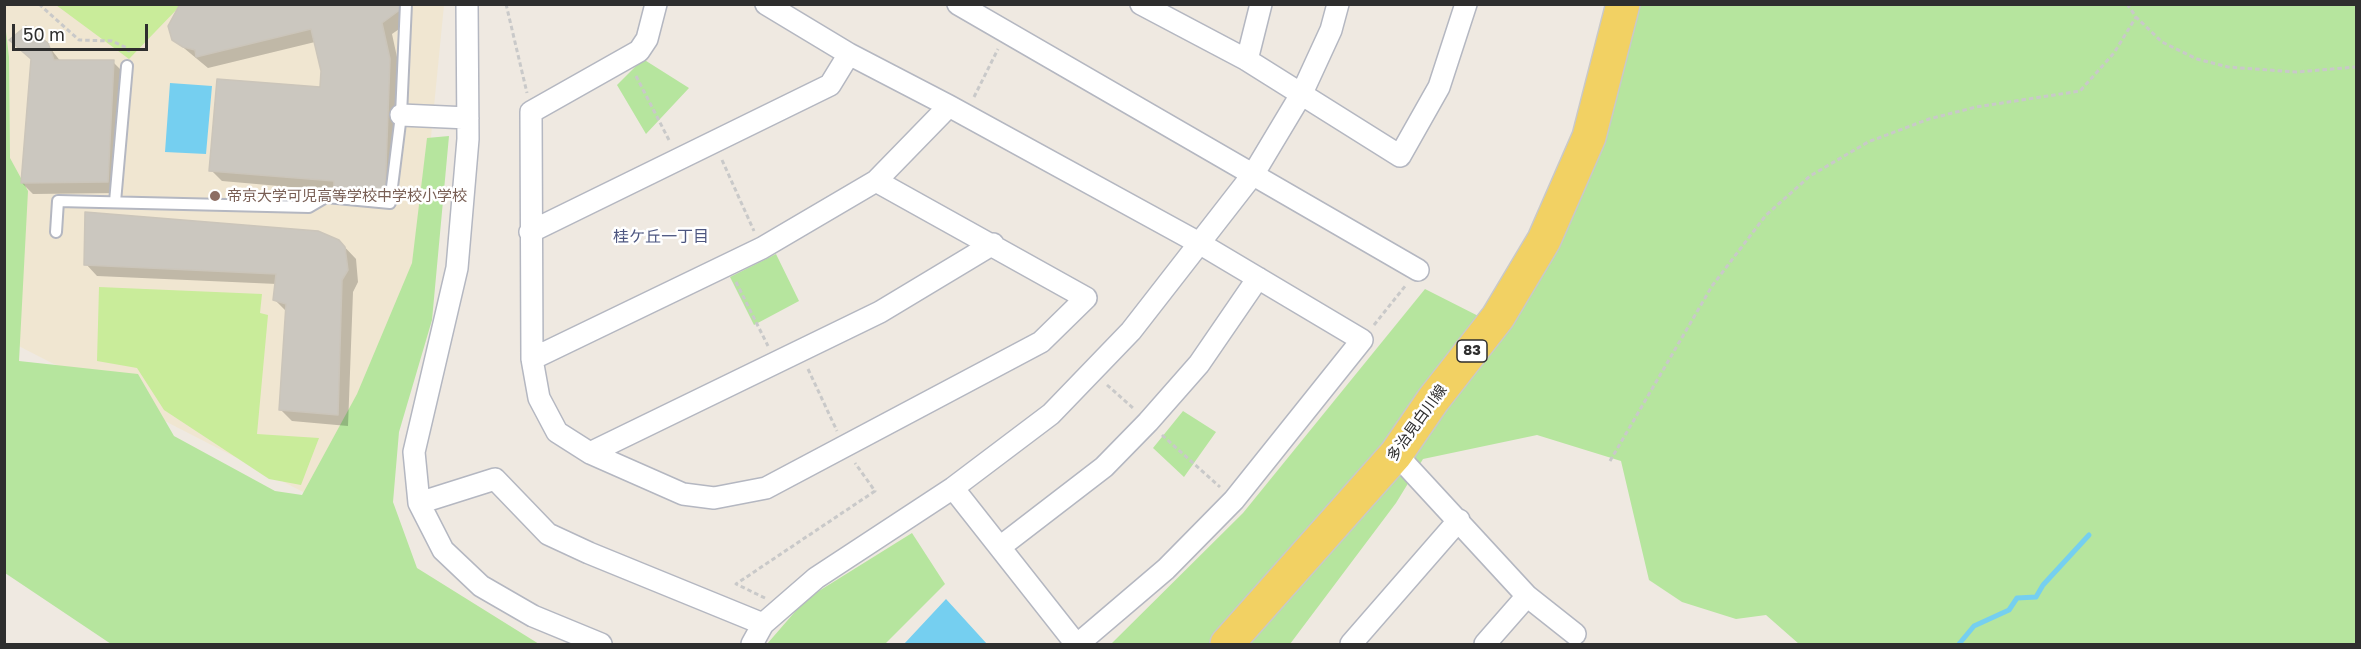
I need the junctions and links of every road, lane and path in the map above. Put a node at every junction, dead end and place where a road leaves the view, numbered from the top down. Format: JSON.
{"nodes":[{"id":1,"x":39,"y":4,"type":"edge"},
{"id":2,"x":406,"y":4,"type":"edge"},
{"id":3,"x":467,"y":4,"type":"edge"},
{"id":4,"x":506,"y":4,"type":"edge"},
{"id":5,"x":656,"y":4,"type":"edge"},
{"id":6,"x":766,"y":4,"type":"edge"},
{"id":7,"x":958,"y":4,"type":"edge"},
{"id":8,"x":1261,"y":4,"type":"edge"},
{"id":9,"x":1338,"y":4,"type":"edge"},
{"id":10,"x":1466,"y":4,"type":"edge"},
{"id":11,"x":1623,"y":4,"type":"edge"},
{"id":12,"x":2127,"y":4,"type":"edge"},
{"id":13,"x":1150,"y":7,"type":"edge"},
{"id":14,"x":2136,"y":17,"type":"junction"},
{"id":15,"x":1006,"y":32,"type":"junction"},
{"id":16,"x":849,"y":54,"type":"junction"},
{"id":17,"x":627,"y":58,"type":"junction"},
{"id":18,"x":1247,"y":60,"type":"junction"},
{"id":19,"x":127,"y":66,"type":"joint"},
{"id":20,"x":2356,"y":67,"type":"edge"},
{"id":21,"x":1302,"y":93,"type":"junction"},
{"id":22,"x":957,"y":110,"type":"junction"},
{"id":23,"x":531,"y":112,"type":"junction"},
{"id":24,"x":400,"y":115,"type":"junction"},
{"id":25,"x":468,"y":118,"type":"junction"},
{"id":26,"x":713,"y":142,"type":"junction"},
{"id":27,"x":679,"y":159,"type":"junction"},
{"id":28,"x":1254,"y":173,"type":"junction"},
{"id":29,"x":876,"y":181,"type":"junction"},
{"id":30,"x":115,"y":202,"type":"junction"},
{"id":31,"x":56,"y":232,"type":"dead end"},
{"id":32,"x":530,"y":232,"type":"junction"},
{"id":33,"x":1199,"y":243,"type":"junction"},
{"id":34,"x":993,"y":244,"type":"junction"},
{"id":35,"x":762,"y":248,"type":"junction"},
{"id":36,"x":728,"y":264,"type":"junction"},
{"id":37,"x":1418,"y":270,"type":"joint"},
{"id":38,"x":1257,"y":278,"type":"junction"},
{"id":39,"x":1362,"y":340,"type":"junction"},
{"id":40,"x":800,"y":351,"type":"junction"},
{"id":41,"x":532,"y":359,"type":"junction"},
{"id":42,"x":776,"y":363,"type":"junction"},
{"id":43,"x":844,"y":447,"type":"junction"},
{"id":44,"x":590,"y":453,"type":"junction"},
{"id":45,"x":1396,"y":454,"type":"junction"},
{"id":46,"x":1610,"y":460,"type":"dead end"},
{"id":47,"x":953,"y":488,"type":"junction"},
{"id":48,"x":419,"y":502,"type":"junction"},
{"id":49,"x":1459,"y":520,"type":"junction"},
{"id":50,"x":1000,"y":547,"type":"junction"},
{"id":51,"x":1527,"y":596,"type":"junction"},
{"id":52,"x":784,"y":606,"type":"junction"},
{"id":53,"x":763,"y":624,"type":"junction"},
{"id":54,"x":1575,"y":634,"type":"dead end"},
{"id":55,"x":601,"y":645,"type":"edge"},
{"id":56,"x":752,"y":645,"type":"edge"},
{"id":57,"x":1077,"y":645,"type":"edge"},
{"id":58,"x":1227,"y":645,"type":"edge"},
{"id":59,"x":1351,"y":645,"type":"edge"},
{"id":60,"x":1485,"y":645,"type":"edge"}],
"edges":[{"from":1,"to":19,"type":"path"},
{"from":2,"to":24,"type":"lane"},
{"from":3,"to":25,"type":"street"},
{"from":4,"to":23,"type":"path"},
{"from":5,"to":17,"type":"street"},
{"from":6,"to":16,"type":"street"},
{"from":7,"to":15,"type":"street"},
{"from":8,"to":18,"type":"street"},
{"from":9,"to":21,"type":"street"},
{"from":10,"to":21,"type":"street"},
{"from":11,"to":45,"type":"main road","name":"多治見白川線","number":"83"},
{"from":12,"to":14,"type":"path"},
{"from":13,"to":18,"type":"street"},
{"from":14,"to":20,"type":"path"},
{"from":14,"to":46,"type":"path"},
{"from":15,"to":22,"type":"path"},
{"from":15,"to":28,"type":"street"},
{"from":16,"to":22,"type":"street"},
{"from":16,"to":26,"type":"street"},
{"from":17,"to":23,"type":"street"},
{"from":17,"to":27,"type":"path"},
{"from":18,"to":21,"type":"street"},
{"from":19,"to":30,"type":"lane"},
{"from":21,"to":28,"type":"street"},
{"from":22,"to":29,"type":"street"},
{"from":22,"to":33,"type":"street"},
{"from":23,"to":32,"type":"street"},
{"from":24,"to":25,"type":"street"},
{"from":24,"to":30,"type":"lane"},
{"from":25,"to":48,"type":"street"},
{"from":26,"to":27,"type":"street"},
{"from":26,"to":35,"type":"path"},
{"from":27,"to":32,"type":"street"},
{"from":28,"to":33,"type":"street"},
{"from":28,"to":37,"type":"street"},
{"from":29,"to":34,"type":"street"},
{"from":29,"to":35,"type":"street"},
{"from":30,"to":31,"type":"lane"},
{"from":32,"to":41,"type":"street"},
{"from":33,"to":38,"type":"street"},
{"from":33,"to":47,"type":"street"},
{"from":34,"to":40,"type":"street"},
{"from":34,"to":43,"type":"street"},
{"from":35,"to":36,"type":"street"},
{"from":36,"to":41,"type":"street"},
{"from":36,"to":42,"type":"path"},
{"from":37,"to":39,"type":"path"},
{"from":38,"to":39,"type":"street"},
{"from":38,"to":50,"type":"street"},
{"from":39,"to":57,"type":"street"},
{"from":40,"to":42,"type":"street"},
{"from":40,"to":43,"type":"path"},
{"from":41,"to":44,"type":"street"},
{"from":42,"to":44,"type":"street"},
{"from":43,"to":44,"type":"street"},
{"from":43,"to":52,"type":"path"},
{"from":45,"to":49,"type":"street"},
{"from":45,"to":58,"type":"main road","name":"多治見白川線","number":"83"},
{"from":47,"to":50,"type":"street"},
{"from":47,"to":52,"type":"street"},
{"from":48,"to":53,"type":"street"},
{"from":48,"to":55,"type":"street"},
{"from":49,"to":51,"type":"street"},
{"from":49,"to":59,"type":"street"},
{"from":50,"to":57,"type":"street"},
{"from":51,"to":54,"type":"street"},
{"from":51,"to":60,"type":"street"},
{"from":52,"to":53,"type":"street"},
{"from":53,"to":56,"type":"street"}]}
